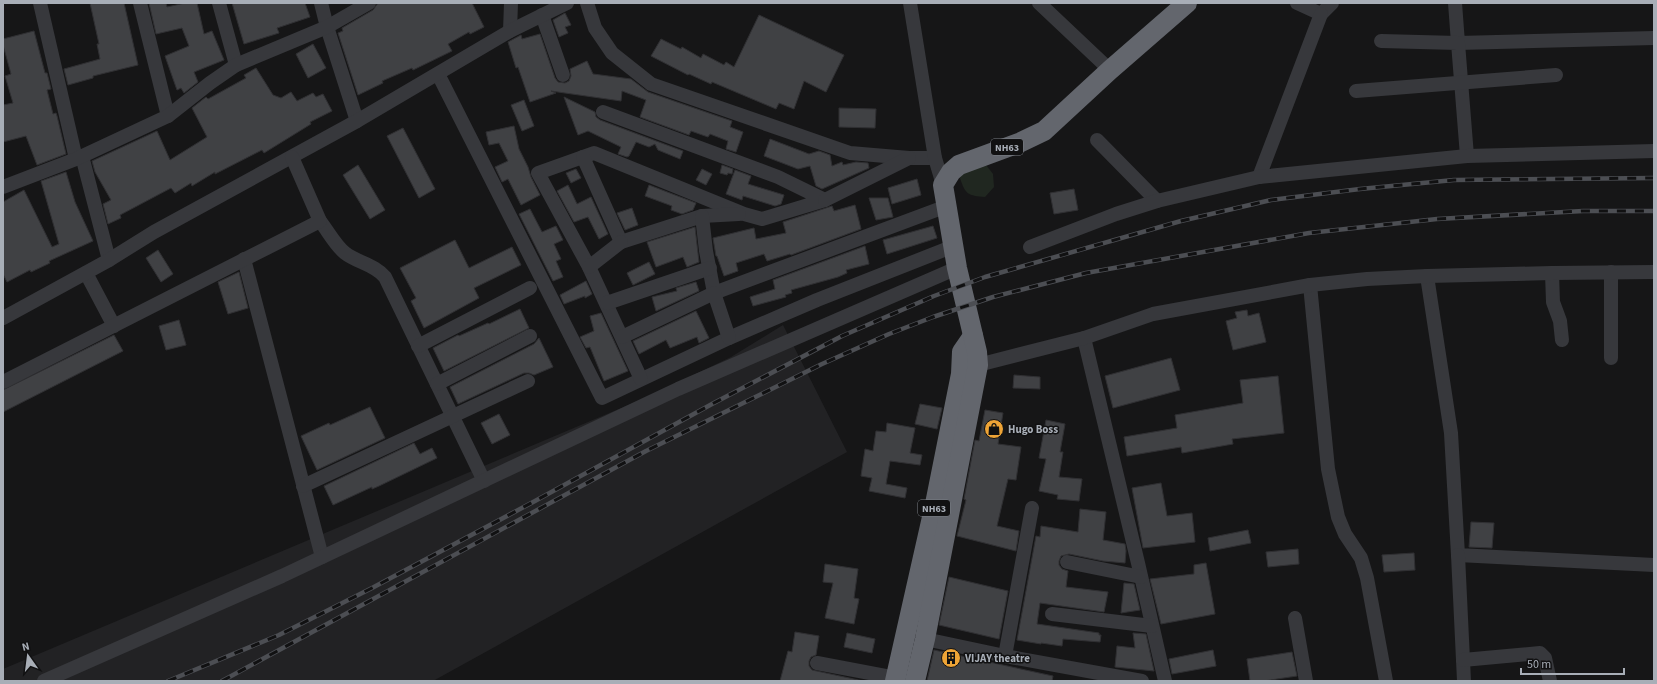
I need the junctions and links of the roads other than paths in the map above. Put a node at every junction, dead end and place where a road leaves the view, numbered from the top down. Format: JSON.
{"nodes":[{"id":1,"x":40,"y":3,"type":"edge"},
{"id":2,"x":140,"y":3,"type":"edge"},
{"id":3,"x":219,"y":3,"type":"edge"},
{"id":4,"x":321,"y":3,"type":"edge"},
{"id":5,"x":369,"y":3,"type":"edge"},
{"id":6,"x":511,"y":3,"type":"edge"},
{"id":7,"x":567,"y":3,"type":"edge"},
{"id":8,"x":587,"y":3,"type":"edge"},
{"id":9,"x":910,"y":3,"type":"edge"},
{"id":10,"x":1039,"y":3,"type":"edge"},
{"id":11,"x":1187,"y":3,"type":"edge"},
{"id":12,"x":1297,"y":3,"type":"edge"},
{"id":13,"x":1332,"y":3,"type":"edge"},
{"id":14,"x":1455,"y":3,"type":"edge"},
{"id":15,"x":1321,"y":14,"type":"junction"},
{"id":16,"x":542,"y":15,"type":"junction"},
{"id":17,"x":327,"y":27,"type":"junction"},
{"id":18,"x":510,"y":31,"type":"junction"},
{"id":19,"x":1654,"y":38,"type":"edge"},
{"id":20,"x":1381,"y":41,"type":"dead end"},
{"id":21,"x":1458,"y":43,"type":"junction"},
{"id":22,"x":236,"y":65,"type":"junction"},
{"id":23,"x":1110,"y":70,"type":"junction"},
{"id":24,"x":438,"y":74,"type":"junction"},
{"id":25,"x":563,"y":75,"type":"dead end"},
{"id":26,"x":1556,"y":75,"type":"dead end"},
{"id":27,"x":1461,"y":82,"type":"junction"},
{"id":28,"x":1356,"y":91,"type":"dead end"},
{"id":29,"x":603,"y":112,"type":"dead end"},
{"id":30,"x":168,"y":116,"type":"junction"},
{"id":31,"x":357,"y":121,"type":"junction"},
{"id":32,"x":1097,"y":140,"type":"dead end"},
{"id":33,"x":1654,"y":152,"type":"edge"},
{"id":34,"x":1467,"y":156,"type":"junction"},
{"id":35,"x":292,"y":157,"type":"junction"},
{"id":36,"x":583,"y":157,"type":"junction"},
{"id":37,"x":79,"y":158,"type":"junction"},
{"id":38,"x":909,"y":158,"type":"junction"},
{"id":39,"x":935,"y":158,"type":"junction"},
{"id":40,"x":1258,"y":177,"type":"junction"},
{"id":41,"x":943,"y":185,"type":"junction"},
{"id":42,"x":3,"y":187,"type":"edge"},
{"id":43,"x":825,"y":200,"type":"junction"},
{"id":44,"x":1157,"y":201,"type":"junction"},
{"id":45,"x":947,"y":206,"type":"junction"},
{"id":46,"x":744,"y":214,"type":"junction"},
{"id":47,"x":702,"y":216,"type":"junction"},
{"id":48,"x":320,"y":221,"type":"junction"},
{"id":49,"x":621,"y":242,"type":"junction"},
{"id":50,"x":954,"y":246,"type":"junction"},
{"id":51,"x":1030,"y":247,"type":"dead end"},
{"id":52,"x":109,"y":260,"type":"junction"},
{"id":53,"x":244,"y":260,"type":"junction"},
{"id":54,"x":589,"y":267,"type":"junction"},
{"id":55,"x":710,"y":268,"type":"junction"},
{"id":56,"x":957,"y":268,"type":"junction"},
{"id":57,"x":1611,"y":272,"type":"junction"},
{"id":58,"x":1654,"y":272,"type":"edge"},
{"id":59,"x":86,"y":273,"type":"junction"},
{"id":60,"x":1552,"y":273,"type":"junction"},
{"id":61,"x":1426,"y":276,"type":"junction"},
{"id":62,"x":1310,"y":285,"type":"junction"},
{"id":63,"x":530,"y":288,"type":"dead end"},
{"id":64,"x":714,"y":293,"type":"junction"},
{"id":65,"x":607,"y":303,"type":"junction"},
{"id":66,"x":3,"y":318,"type":"edge"},
{"id":67,"x":114,"y":326,"type":"junction"},
{"id":68,"x":530,"y":336,"type":"dead end"},
{"id":69,"x":973,"y":336,"type":"junction"},
{"id":70,"x":622,"y":337,"type":"junction"},
{"id":71,"x":729,"y":338,"type":"junction"},
{"id":72,"x":1084,"y":338,"type":"junction"},
{"id":73,"x":1562,"y":340,"type":"dead end"},
{"id":74,"x":418,"y":346,"type":"junction"},
{"id":75,"x":1611,"y":358,"type":"dead end"},
{"id":76,"x":978,"y":365,"type":"junction"},
{"id":77,"x":641,"y":379,"type":"junction"},
{"id":78,"x":528,"y":381,"type":"dead end"},
{"id":79,"x":3,"y":382,"type":"edge"},
{"id":80,"x":437,"y":384,"type":"junction"},
{"id":81,"x":452,"y":417,"type":"junction"},
{"id":82,"x":484,"y":482,"type":"junction"},
{"id":83,"x":303,"y":486,"type":"junction"},
{"id":84,"x":1032,"y":508,"type":"dead end"},
{"id":85,"x":1458,"y":555,"type":"junction"},
{"id":86,"x":322,"y":557,"type":"junction"},
{"id":87,"x":1067,"y":562,"type":"dead end"},
{"id":88,"x":1654,"y":565,"type":"edge"},
{"id":89,"x":1141,"y":577,"type":"junction"},
{"id":90,"x":1052,"y":614,"type":"dead end"},
{"id":91,"x":1295,"y":618,"type":"dead end"},
{"id":92,"x":1152,"y":626,"type":"junction"},
{"id":93,"x":925,"y":639,"type":"junction"},
{"id":94,"x":1005,"y":656,"type":"junction"},
{"id":95,"x":1462,"y":660,"type":"junction"},
{"id":96,"x":817,"y":663,"type":"dead end"},
{"id":97,"x":902,"y":680,"type":"edge"},
{"id":98,"x":44,"y":681,"type":"edge"},
{"id":99,"x":1142,"y":681,"type":"edge"},
{"id":100,"x":1165,"y":681,"type":"edge"},
{"id":101,"x":1306,"y":681,"type":"edge"},
{"id":102,"x":1386,"y":681,"type":"edge"},
{"id":103,"x":1464,"y":681,"type":"edge"},
{"id":104,"x":1550,"y":681,"type":"edge"}],
"edges":[{"from":1,"to":37,"type":"street"},
{"from":2,"to":30,"type":"street"},
{"from":3,"to":22,"type":"street"},
{"from":4,"to":17,"type":"street"},
{"from":5,"to":17,"type":"street"},
{"from":6,"to":18,"type":"street"},
{"from":7,"to":16,"type":"street"},
{"from":8,"to":38,"type":"street"},
{"from":9,"to":39,"type":"street"},
{"from":10,"to":23,"type":"street"},
{"from":11,"to":23,"type":"highway","number":"NH63"},
{"from":12,"to":15,"type":"street"},
{"from":13,"to":15,"type":"street"},
{"from":14,"to":21,"type":"street"},
{"from":15,"to":40,"type":"street"},
{"from":16,"to":18,"type":"street"},
{"from":16,"to":25,"type":"street"},
{"from":17,"to":22,"type":"street"},
{"from":17,"to":31,"type":"street"},
{"from":18,"to":24,"type":"street"},
{"from":19,"to":21,"type":"street"},
{"from":20,"to":21,"type":"street"},
{"from":21,"to":27,"type":"street"},
{"from":22,"to":30,"type":"street"},
{"from":23,"to":41,"type":"highway","number":"NH63"},
{"from":24,"to":31,"type":"street"},
{"from":24,"to":77,"type":"street"},
{"from":26,"to":27,"type":"street"},
{"from":27,"to":28,"type":"street"},
{"from":27,"to":34,"type":"street"},
{"from":29,"to":43,"type":"street"},
{"from":30,"to":37,"type":"street"},
{"from":31,"to":35,"type":"street"},
{"from":32,"to":44,"type":"street"},
{"from":33,"to":34,"type":"street"},
{"from":34,"to":40,"type":"street"},
{"from":35,"to":48,"type":"street"},
{"from":35,"to":52,"type":"street"},
{"from":36,"to":46,"type":"street"},
{"from":36,"to":49,"type":"street"},
{"from":36,"to":54,"type":"street"},
{"from":37,"to":42,"type":"street"},
{"from":37,"to":52,"type":"street"},
{"from":38,"to":39,"type":"street"},
{"from":38,"to":43,"type":"street"},
{"from":39,"to":41,"type":"street"},
{"from":40,"to":44,"type":"street"},
{"from":41,"to":45,"type":"highway","number":"NH63"},
{"from":43,"to":46,"type":"street"},
{"from":44,"to":51,"type":"street"},
{"from":45,"to":50,"type":"highway","number":"NH63"},
{"from":45,"to":64,"type":"street"},
{"from":46,"to":47,"type":"street"},
{"from":47,"to":49,"type":"street"},
{"from":47,"to":55,"type":"street"},
{"from":48,"to":53,"type":"street"},
{"from":48,"to":74,"type":"street"},
{"from":49,"to":54,"type":"street"},
{"from":50,"to":56,"type":"highway","number":"NH63"},
{"from":50,"to":71,"type":"street"},
{"from":52,"to":59,"type":"street"},
{"from":53,"to":67,"type":"street"},
{"from":53,"to":83,"type":"street"},
{"from":54,"to":65,"type":"street"},
{"from":55,"to":64,"type":"street"},
{"from":55,"to":65,"type":"street"},
{"from":56,"to":69,"type":"highway","number":"NH63"},
{"from":56,"to":82,"type":"street"},
{"from":57,"to":58,"type":"street"},
{"from":57,"to":60,"type":"street"},
{"from":57,"to":75,"type":"street"},
{"from":59,"to":66,"type":"street"},
{"from":59,"to":67,"type":"street"},
{"from":60,"to":61,"type":"street"},
{"from":60,"to":73,"type":"street"},
{"from":61,"to":62,"type":"street"},
{"from":61,"to":85,"type":"street"},
{"from":62,"to":72,"type":"street"},
{"from":62,"to":102,"type":"street"},
{"from":63,"to":74,"type":"street"},
{"from":64,"to":70,"type":"street"},
{"from":64,"to":71,"type":"street"},
{"from":65,"to":70,"type":"street"},
{"from":67,"to":79,"type":"street"},
{"from":68,"to":80,"type":"street"},
{"from":69,"to":76,"type":"highway","number":"NH63"},
{"from":69,"to":97,"type":"highway","number":"NH63"},
{"from":70,"to":77,"type":"street"},
{"from":71,"to":77,"type":"street"},
{"from":72,"to":76,"type":"street"},
{"from":72,"to":89,"type":"street"},
{"from":74,"to":80,"type":"street"},
{"from":76,"to":93,"type":"highway","number":"NH63"},
{"from":78,"to":81,"type":"street"},
{"from":80,"to":81,"type":"street"},
{"from":81,"to":82,"type":"street"},
{"from":81,"to":83,"type":"street"},
{"from":82,"to":86,"type":"street"},
{"from":83,"to":86,"type":"street"},
{"from":84,"to":94,"type":"street"},
{"from":85,"to":88,"type":"street"},
{"from":85,"to":95,"type":"street"},
{"from":86,"to":98,"type":"street"},
{"from":87,"to":89,"type":"street"},
{"from":89,"to":92,"type":"street"},
{"from":90,"to":92,"type":"street"},
{"from":91,"to":101,"type":"street"},
{"from":92,"to":100,"type":"street"},
{"from":93,"to":94,"type":"street"},
{"from":93,"to":97,"type":"highway","number":"NH63"},
{"from":94,"to":99,"type":"street"},
{"from":95,"to":103,"type":"street"},
{"from":95,"to":104,"type":"street"},
{"from":96,"to":97,"type":"street"}]}
